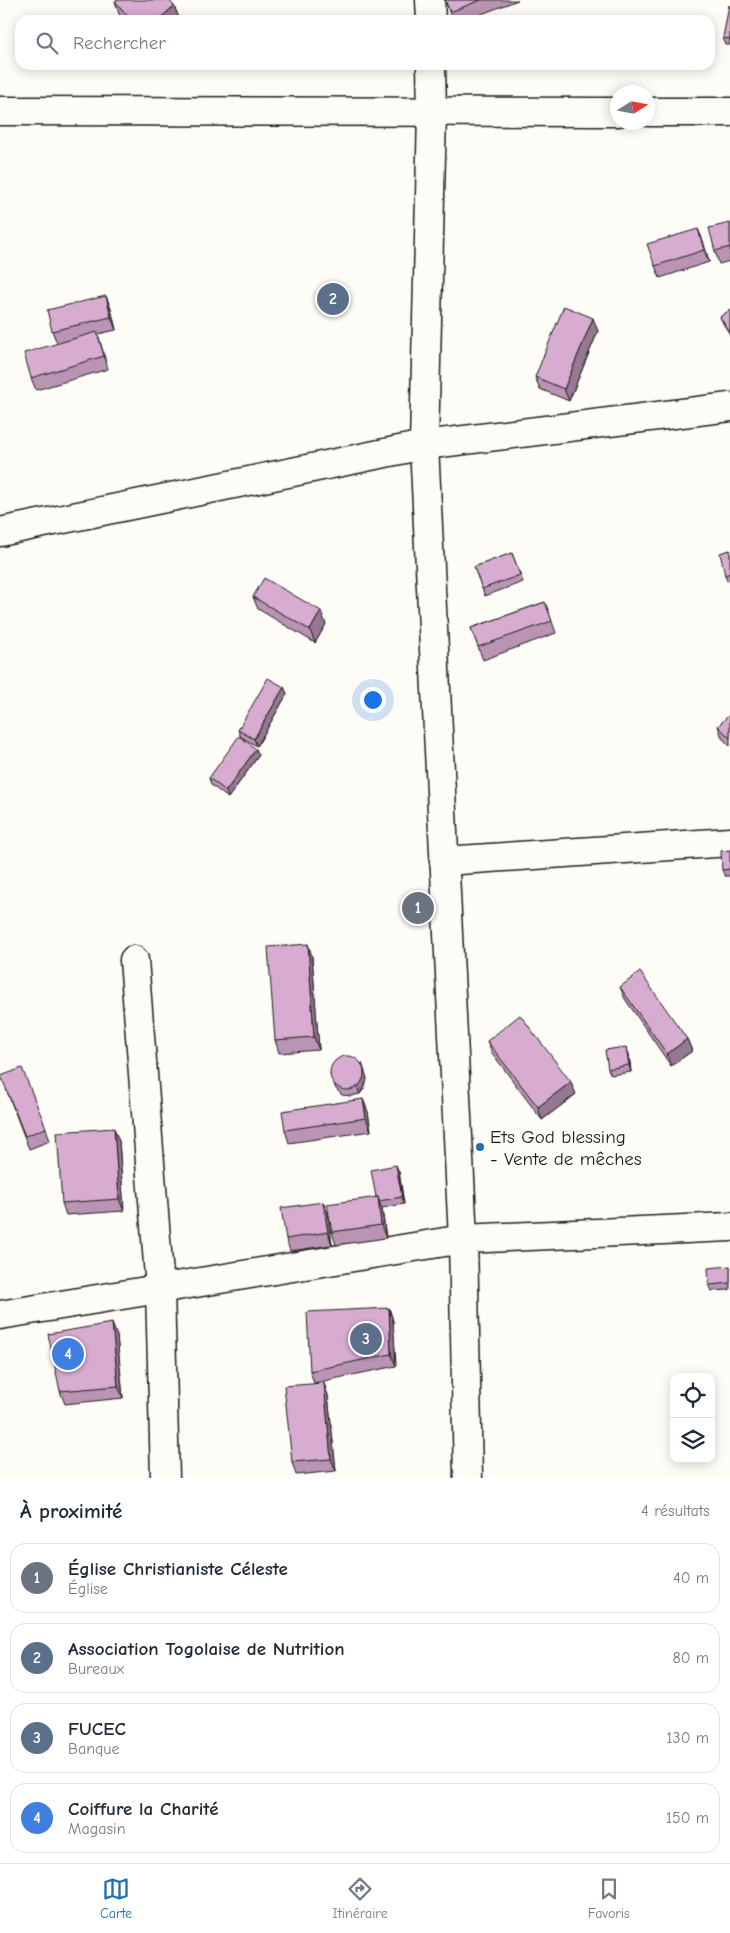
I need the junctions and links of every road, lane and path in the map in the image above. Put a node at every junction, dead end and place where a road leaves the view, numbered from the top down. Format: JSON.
{"nodes":[{"id":1,"x":430,"y":0,"type":"edge"},
{"id":2,"x":430,"y":15,"type":"edge"},
{"id":3,"x":431,"y":70,"type":"edge"},
{"id":4,"x":0,"y":111,"type":"edge"},
{"id":5,"x":610,"y":112,"type":"edge"},
{"id":6,"x":655,"y":112,"type":"edge"},
{"id":7,"x":730,"y":112,"type":"edge"},
{"id":8,"x":432,"y":113,"type":"junction"},
{"id":9,"x":730,"y":407,"type":"edge"},
{"id":10,"x":424,"y":445,"type":"junction"},
{"id":11,"x":0,"y":532,"type":"edge"},
{"id":12,"x":730,"y":842,"type":"edge"},
{"id":13,"x":444,"y":861,"type":"junction"},
{"id":14,"x":134,"y":960,"type":"dead end"},
{"id":15,"x":730,"y":1227,"type":"edge"},
{"id":16,"x":463,"y":1239,"type":"junction"},
{"id":17,"x":160,"y":1289,"type":"junction"},
{"id":18,"x":0,"y":1316,"type":"edge"},
{"id":19,"x":165,"y":1478,"type":"edge"},
{"id":20,"x":468,"y":1478,"type":"edge"}],
"edges":[{"from":1,"to":2,"type":"street"},
{"from":3,"to":8,"type":"street"},
{"from":4,"to":8,"type":"street"},
{"from":5,"to":8,"type":"street"},
{"from":6,"to":7,"type":"street"},
{"from":8,"to":10,"type":"street"},
{"from":9,"to":10,"type":"street"},
{"from":10,"to":11,"type":"street"},
{"from":10,"to":13,"type":"street"},
{"from":12,"to":13,"type":"street"},
{"from":13,"to":16,"type":"street"},
{"from":14,"to":17,"type":"street"},
{"from":15,"to":16,"type":"street"},
{"from":16,"to":17,"type":"street"},
{"from":16,"to":20,"type":"street"},
{"from":17,"to":18,"type":"street"},
{"from":17,"to":19,"type":"street"}]}
